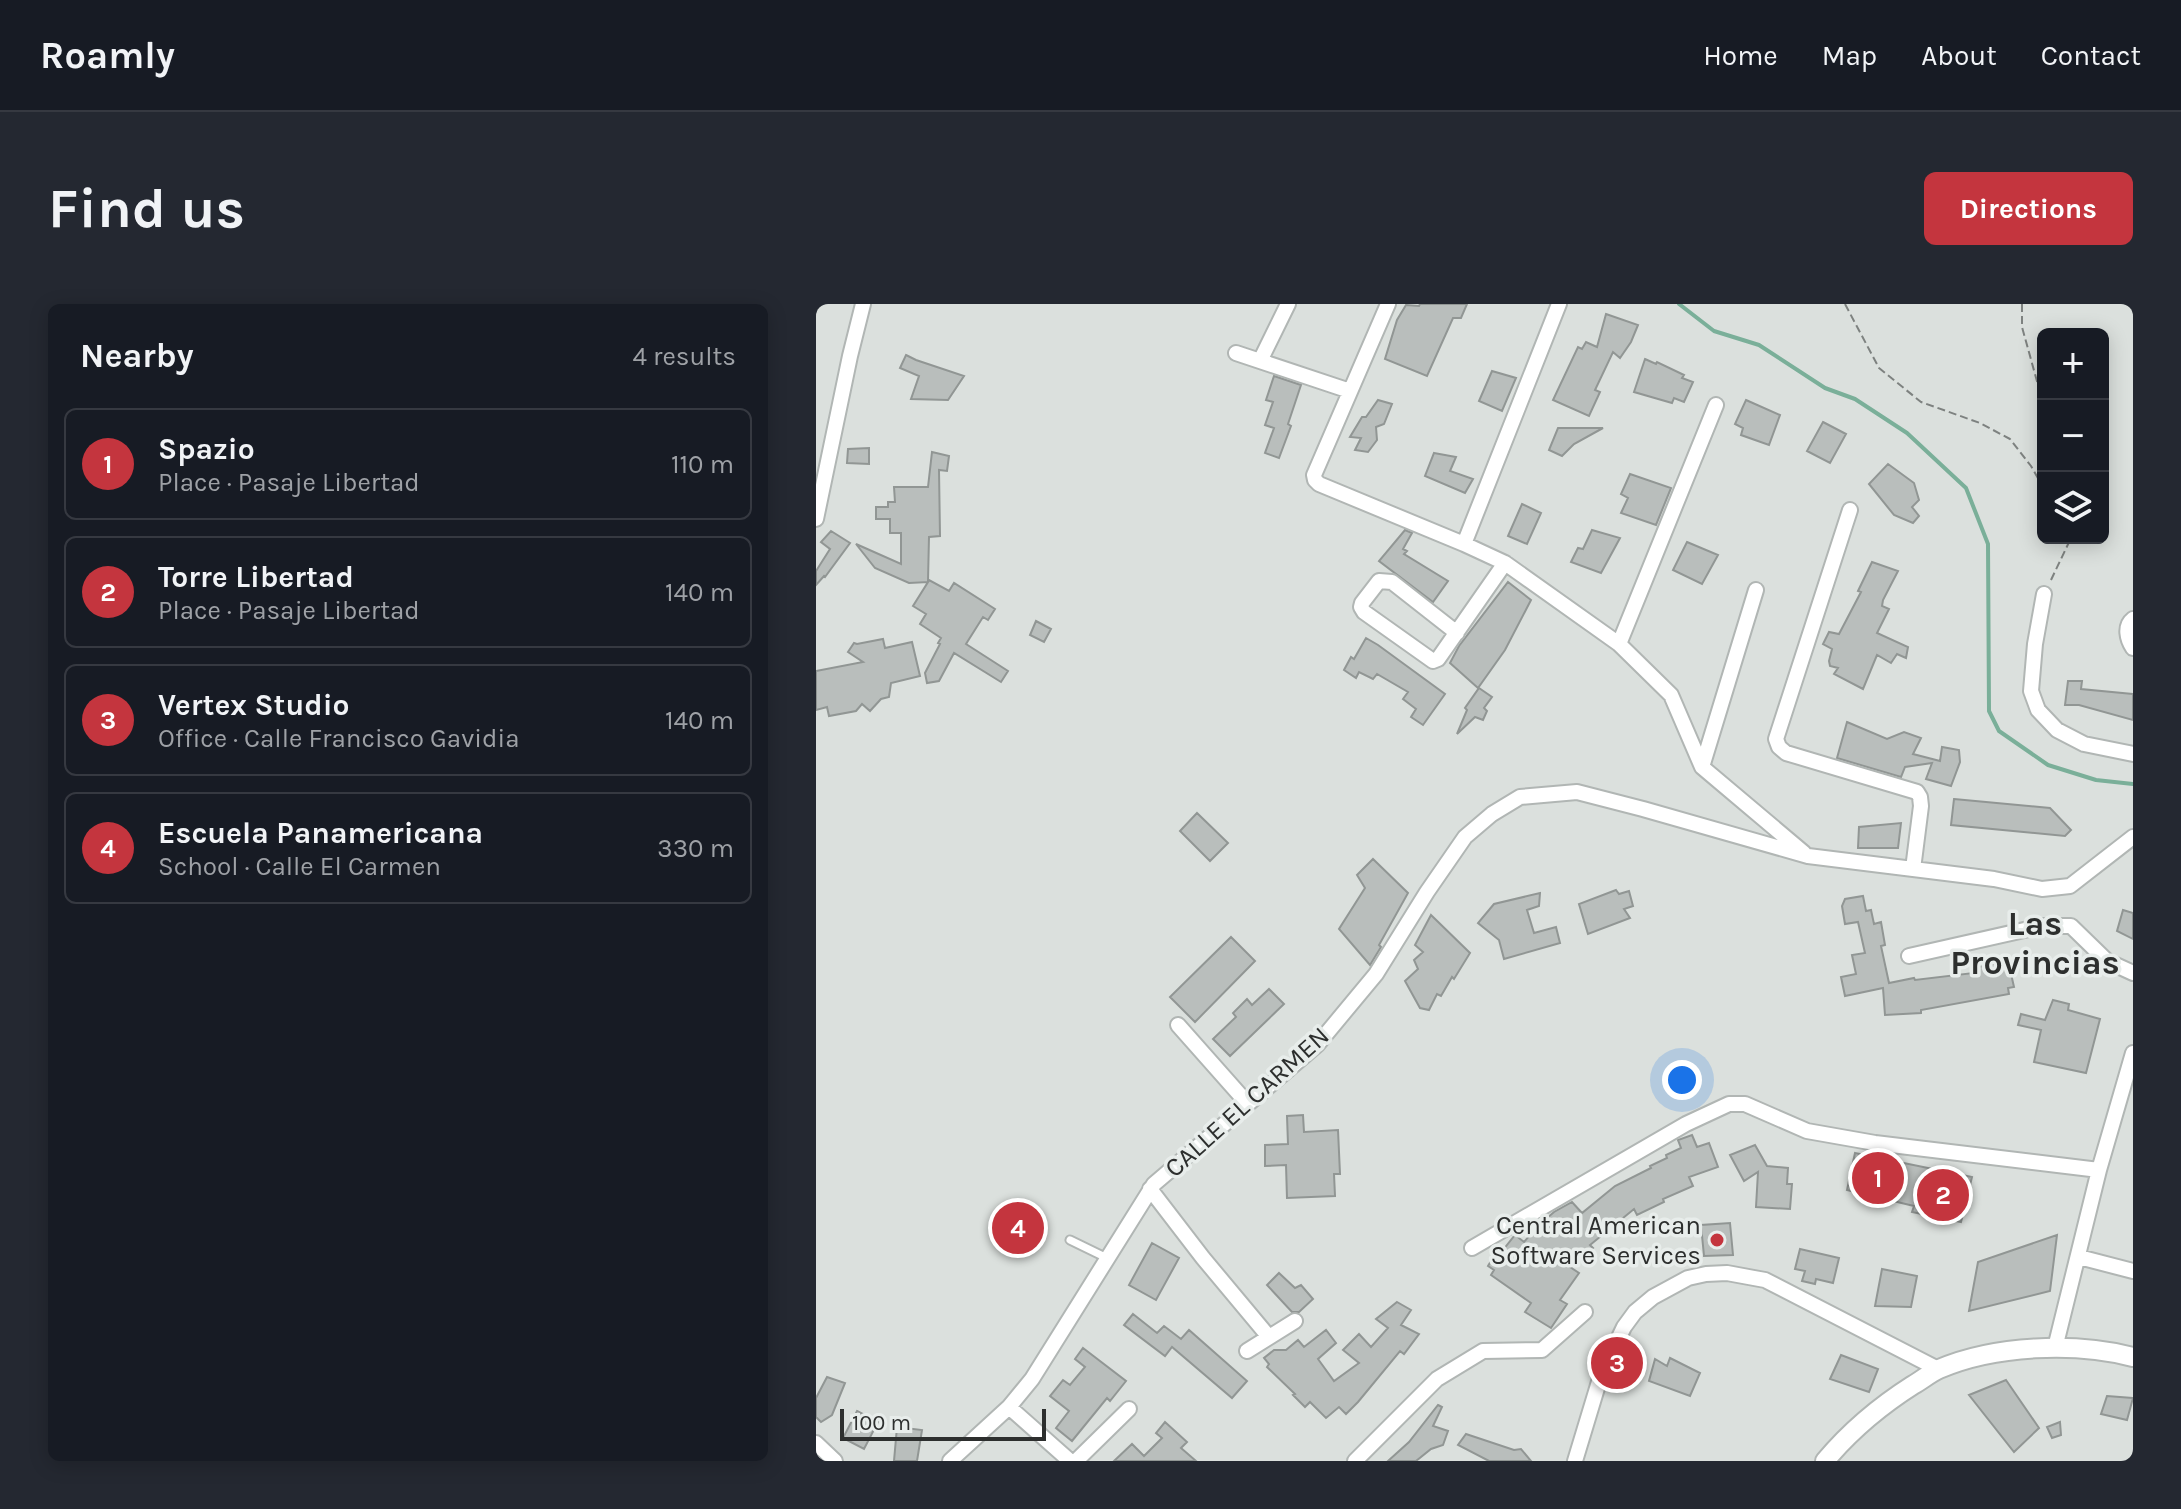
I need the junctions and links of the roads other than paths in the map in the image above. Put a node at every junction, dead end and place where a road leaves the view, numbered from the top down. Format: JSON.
{"nodes":[{"id":1,"x":863,"y":304,"type":"edge"},
{"id":2,"x":1288,"y":304,"type":"edge"},
{"id":3,"x":1388,"y":304,"type":"edge"},
{"id":4,"x":1559,"y":304,"type":"edge"},
{"id":5,"x":1236,"y":353,"type":"dead end"},
{"id":6,"x":1260,"y":361,"type":"junction"},
{"id":7,"x":1350,"y":391,"type":"junction"},
{"id":8,"x":1716,"y":405,"type":"dead end"},
{"id":9,"x":1850,"y":510,"type":"dead end"},
{"id":10,"x":816,"y":519,"type":"edge"},
{"id":11,"x":1464,"y":544,"type":"junction"},
{"id":12,"x":1505,"y":563,"type":"junction"},
{"id":13,"x":1756,"y":590,"type":"dead end"},
{"id":14,"x":2044,"y":594,"type":"road end"},
{"id":15,"x":2133,"y":619,"type":"edge"},
{"id":16,"x":1457,"y":633,"type":"junction"},
{"id":17,"x":1619,"y":644,"type":"junction"},
{"id":18,"x":2133,"y":648,"type":"edge"},
{"id":19,"x":2133,"y":754,"type":"edge"},
{"id":20,"x":1702,"y":767,"type":"junction"},
{"id":21,"x":2133,"y":837,"type":"edge"},
{"id":22,"x":1808,"y":856,"type":"junction"},
{"id":23,"x":1913,"y":869,"type":"junction"},
{"id":24,"x":1909,"y":956,"type":"dead end"},
{"id":25,"x":2133,"y":973,"type":"edge"},
{"id":26,"x":1178,"y":1025,"type":"dead end"},
{"id":27,"x":2133,"y":1053,"type":"edge"},
{"id":28,"x":2129,"y":1082,"type":"edge"},
{"id":29,"x":1248,"y":1104,"type":"junction"},
{"id":30,"x":2099,"y":1170,"type":"junction"},
{"id":31,"x":1150,"y":1189,"type":"junction"},
{"id":32,"x":1070,"y":1240,"type":"dead end"},
{"id":33,"x":1472,"y":1248,"type":"dead end"},
{"id":34,"x":2079,"y":1257,"type":"junction"},
{"id":35,"x":1107,"y":1258,"type":"junction"},
{"id":36,"x":2133,"y":1271,"type":"edge"},
{"id":37,"x":1585,"y":1312,"type":"dead end"},
{"id":38,"x":1295,"y":1321,"type":"dead end"},
{"id":39,"x":1269,"y":1337,"type":"junction"},
{"id":40,"x":2055,"y":1348,"type":"junction"},
{"id":41,"x":1247,"y":1351,"type":"dead end"},
{"id":42,"x":2133,"y":1357,"type":"edge"},
{"id":43,"x":1938,"y":1369,"type":"junction"},
{"id":44,"x":1009,"y":1407,"type":"junction"},
{"id":45,"x":1129,"y":1409,"type":"dead end"},
{"id":46,"x":816,"y":1443,"type":"edge"},
{"id":47,"x":835,"y":1461,"type":"edge"},
{"id":48,"x":950,"y":1461,"type":"edge"},
{"id":49,"x":1070,"y":1461,"type":"edge"},
{"id":50,"x":1076,"y":1461,"type":"edge"},
{"id":51,"x":1355,"y":1461,"type":"edge"},
{"id":52,"x":1575,"y":1461,"type":"edge"},
{"id":53,"x":1825,"y":1461,"type":"edge"}],
"edges":[{"from":1,"to":10,"type":"street"},
{"from":2,"to":6,"type":"street"},
{"from":3,"to":7,"type":"street"},
{"from":4,"to":11,"type":"street"},
{"from":5,"to":6,"type":"street"},
{"from":6,"to":7,"type":"street"},
{"from":7,"to":11,"type":"street"},
{"from":8,"to":17,"type":"street"},
{"from":9,"to":23,"type":"street"},
{"from":11,"to":12,"type":"street"},
{"from":12,"to":16,"type":"street"},
{"from":12,"to":17,"type":"street"},
{"from":13,"to":20,"type":"street"},
{"from":14,"to":19,"type":"street"},
{"from":15,"to":18,"type":"street"},
{"from":16,"to":16,"type":"street"},
{"from":17,"to":20,"type":"street"},
{"from":20,"to":22,"type":"street"},
{"from":21,"to":23,"type":"street","name":"CALLE EL CARMEN"},
{"from":22,"to":23,"type":"street","name":"CALLE EL CARMEN"},
{"from":22,"to":29,"type":"street","name":"CALLE EL CARMEN"},
{"from":24,"to":25,"type":"street"},
{"from":26,"to":29,"type":"street"},
{"from":27,"to":28,"type":"street"},
{"from":28,"to":30,"type":"street"},
{"from":29,"to":31,"type":"street","name":"CALLE EL CARMEN"},
{"from":30,"to":33,"type":"street"},
{"from":30,"to":34,"type":"street"},
{"from":31,"to":35,"type":"street","name":"CALLE EL CARMEN"},
{"from":31,"to":39,"type":"street"},
{"from":32,"to":35,"type":"lane"},
{"from":34,"to":36,"type":"street"},
{"from":34,"to":40,"type":"street"},
{"from":35,"to":44,"type":"street","name":"CALLE EL CARMEN"},
{"from":37,"to":51,"type":"street"},
{"from":38,"to":39,"type":"street"},
{"from":39,"to":41,"type":"street"},
{"from":40,"to":42,"type":"street"},
{"from":40,"to":43,"type":"street"},
{"from":43,"to":52,"type":"street"},
{"from":43,"to":53,"type":"street"},
{"from":44,"to":48,"type":"street","name":"CALLE EL CARMEN"},
{"from":44,"to":49,"type":"street"},
{"from":45,"to":50,"type":"street"},
{"from":46,"to":47,"type":"street"}]}
